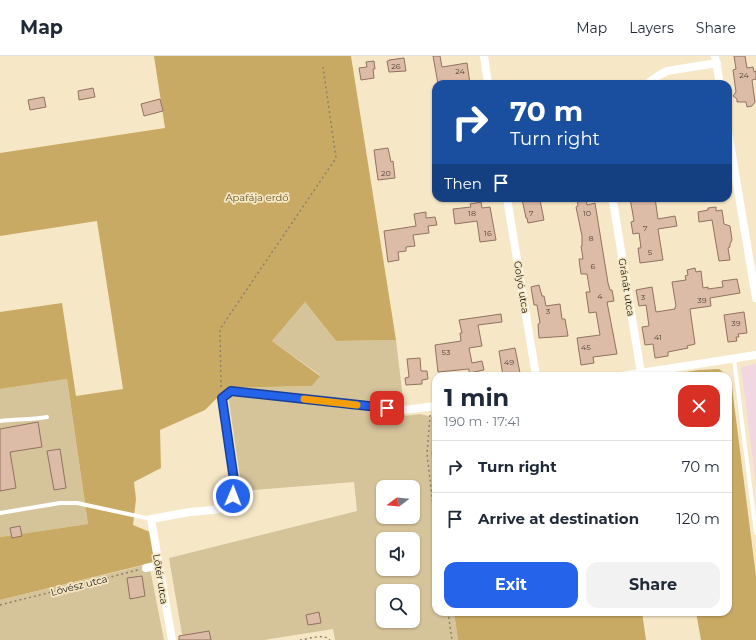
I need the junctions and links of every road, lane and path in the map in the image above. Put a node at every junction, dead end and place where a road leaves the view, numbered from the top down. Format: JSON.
{"nodes":[{"id":1,"x":484,"y":56,"type":"edge"},
{"id":2,"x":716,"y":59,"type":"edge"},
{"id":3,"x":323,"y":67,"type":"dead end"},
{"id":4,"x":487,"y":80,"type":"edge"},
{"id":5,"x":652,"y":80,"type":"edge"},
{"id":6,"x":719,"y":80,"type":"edge"},
{"id":7,"x":732,"y":155,"type":"edge"},
{"id":8,"x":508,"y":202,"type":"edge"},
{"id":9,"x":613,"y":202,"type":"edge"},
{"id":10,"x":756,"y":298,"type":"edge"},
{"id":11,"x":756,"y":355,"type":"edge"},
{"id":12,"x":734,"y":359,"type":"junction"},
{"id":13,"x":535,"y":372,"type":"edge"},
{"id":14,"x":641,"y":372,"type":"edge"},
{"id":15,"x":648,"y":372,"type":"edge"},
{"id":16,"x":222,"y":398,"type":"junction"},
{"id":17,"x":432,"y":407,"type":"edge"},
{"id":18,"x":47,"y":418,"type":"dead end"},
{"id":19,"x":432,"y":420,"type":"edge"},
{"id":20,"x":0,"y":421,"type":"edge"},
{"id":21,"x":432,"y":497,"type":"edge"},
{"id":22,"x":0,"y":513,"type":"edge"},
{"id":23,"x":151,"y":519,"type":"junction"},
{"id":24,"x":756,"y":533,"type":"edge"},
{"id":25,"x":159,"y":565,"type":"junction"},
{"id":26,"x":146,"y":568,"type":"joint"},
{"id":27,"x":0,"y":605,"type":"edge"},
{"id":28,"x":449,"y":616,"type":"edge"},
{"id":29,"x":172,"y":640,"type":"edge"},
{"id":30,"x":300,"y":640,"type":"edge"},
{"id":31,"x":330,"y":640,"type":"edge"},
{"id":32,"x":452,"y":640,"type":"edge"}],
"edges":[{"from":1,"to":4,"type":"street"},
{"from":2,"to":5,"type":"street"},
{"from":2,"to":6,"type":"street"},
{"from":3,"to":16,"type":"path"},
{"from":7,"to":10,"type":"street"},
{"from":8,"to":13,"type":"street","name":"Golyó utca"},
{"from":9,"to":14,"type":"street","name":"Gránát utca"},
{"from":11,"to":12,"type":"street"},
{"from":12,"to":15,"type":"street"},
{"from":12,"to":24,"type":"lane"},
{"from":16,"to":17,"type":"street"},
{"from":16,"to":23,"type":"street"},
{"from":18,"to":20,"type":"lane"},
{"from":19,"to":21,"type":"path"},
{"from":22,"to":23,"type":"lane"},
{"from":23,"to":25,"type":"street","name":"Lőtér utca"},
{"from":25,"to":26,"type":"street"},
{"from":25,"to":29,"type":"street","name":"Lőtér utca"},
{"from":26,"to":27,"type":"path","name":"Lövész utca"},
{"from":28,"to":32,"type":"path"},
{"from":30,"to":31,"type":"path"}]}
